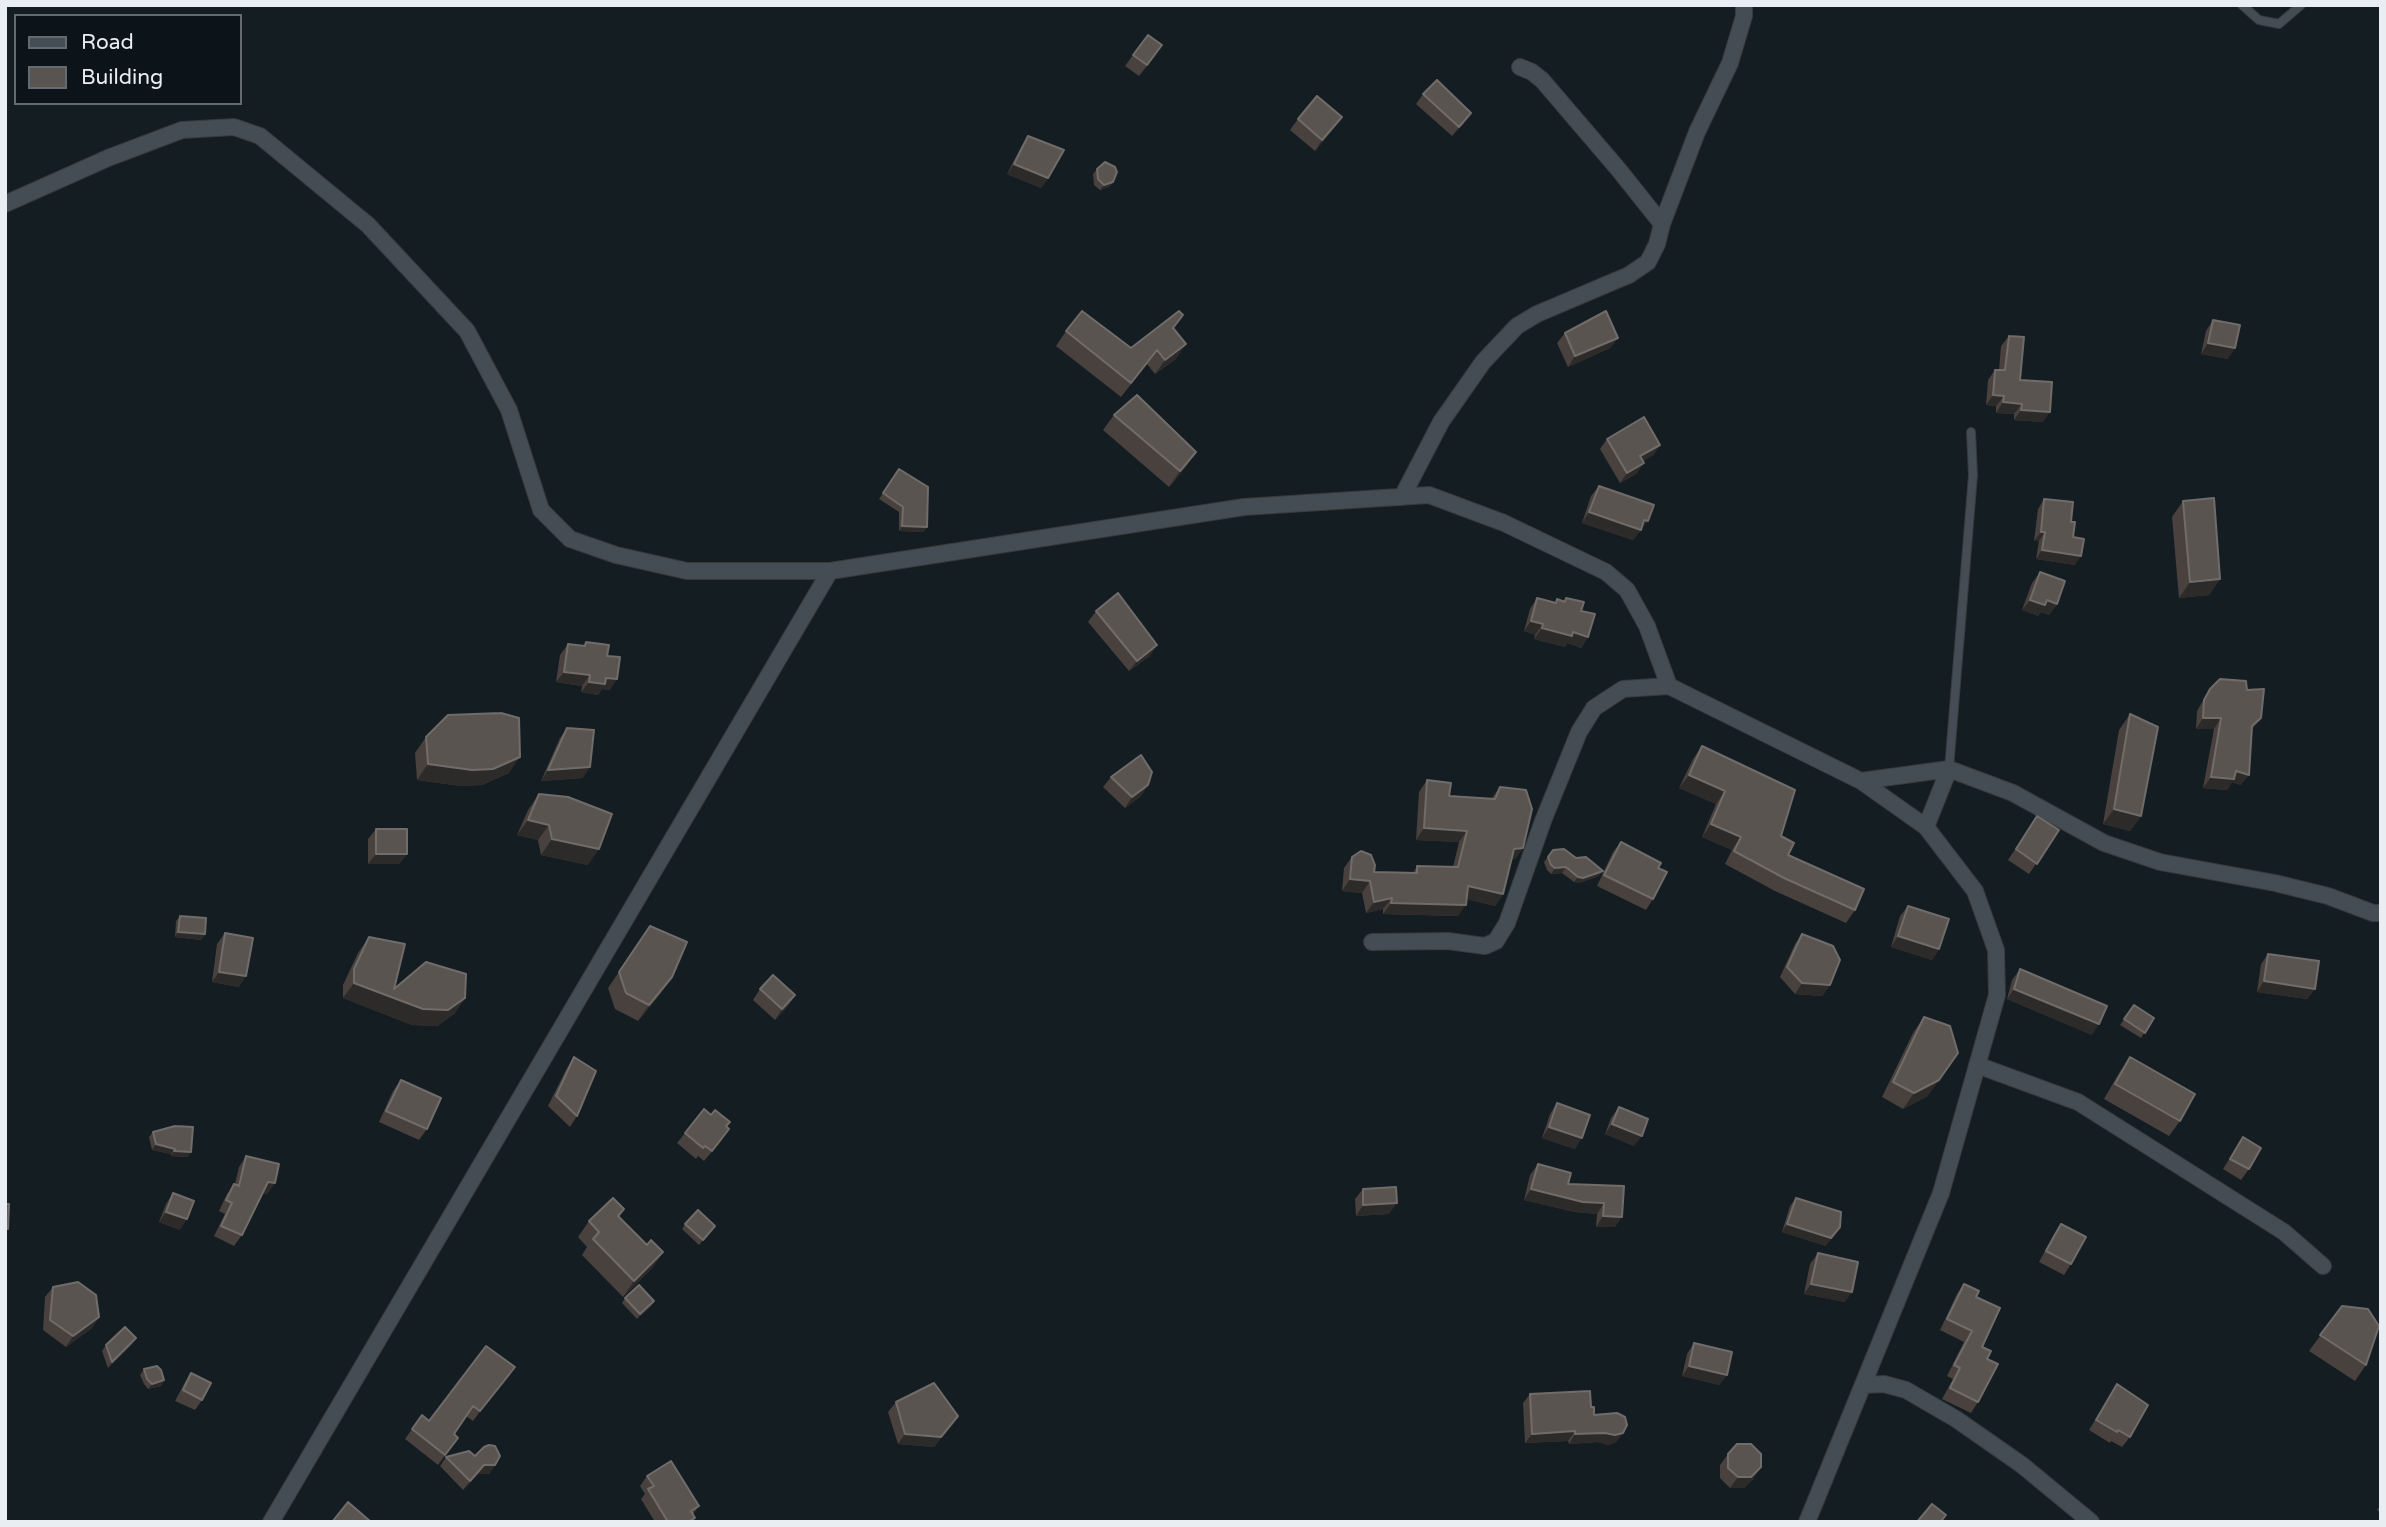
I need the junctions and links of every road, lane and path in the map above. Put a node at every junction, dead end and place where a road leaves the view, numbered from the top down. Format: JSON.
{"nodes":[{"id":1,"x":1744,"y":5,"type":"edge"},
{"id":2,"x":2242,"y":5,"type":"edge"},
{"id":3,"x":2301,"y":5,"type":"edge"},
{"id":4,"x":1520,"y":67,"type":"dead end"},
{"id":5,"x":5,"y":204,"type":"edge"},
{"id":6,"x":1661,"y":224,"type":"junction"},
{"id":7,"x":1971,"y":432,"type":"dead end"},
{"id":8,"x":1402,"y":497,"type":"junction"},
{"id":9,"x":830,"y":571,"type":"junction"},
{"id":10,"x":1669,"y":687,"type":"junction"},
{"id":11,"x":1949,"y":769,"type":"junction"},
{"id":12,"x":1861,"y":781,"type":"junction"},
{"id":13,"x":1926,"y":827,"type":"junction"},
{"id":14,"x":2381,"y":914,"type":"edge"},
{"id":15,"x":1372,"y":942,"type":"dead end"},
{"id":16,"x":1977,"y":1065,"type":"junction"},
{"id":17,"x":2323,"y":1266,"type":"dead end"},
{"id":18,"x":1863,"y":1385,"type":"junction"},
{"id":19,"x":271,"y":1522,"type":"edge"},
{"id":20,"x":1807,"y":1522,"type":"edge"},
{"id":21,"x":2091,"y":1522,"type":"edge"}],
"edges":[{"from":1,"to":6,"type":"street"},
{"from":2,"to":3,"type":"lane"},
{"from":4,"to":6,"type":"street"},
{"from":5,"to":9,"type":"street"},
{"from":6,"to":8,"type":"street"},
{"from":7,"to":11,"type":"lane"},
{"from":8,"to":9,"type":"street"},
{"from":8,"to":10,"type":"street"},
{"from":9,"to":19,"type":"street"},
{"from":10,"to":12,"type":"street"},
{"from":10,"to":15,"type":"street"},
{"from":11,"to":12,"type":"street"},
{"from":11,"to":13,"type":"street"},
{"from":11,"to":14,"type":"street"},
{"from":12,"to":13,"type":"street"},
{"from":13,"to":16,"type":"street"},
{"from":16,"to":17,"type":"street"},
{"from":16,"to":18,"type":"street"},
{"from":18,"to":20,"type":"street"},
{"from":18,"to":21,"type":"street"}]}
